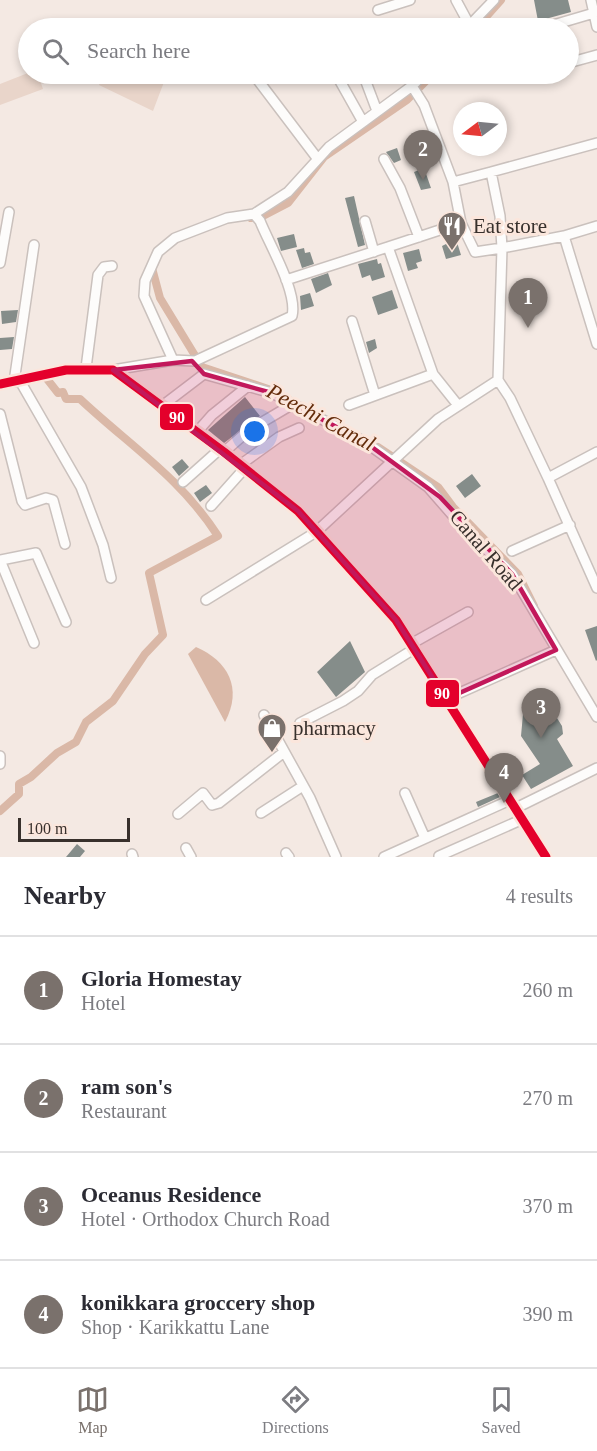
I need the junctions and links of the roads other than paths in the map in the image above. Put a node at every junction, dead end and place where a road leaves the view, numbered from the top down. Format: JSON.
{"nodes":[{"id":1,"x":410,"y":0,"type":"edge"},
{"id":2,"x":456,"y":0,"type":"edge"},
{"id":3,"x":494,"y":0,"type":"edge"},
{"id":4,"x":591,"y":0,"type":"edge"},
{"id":5,"x":378,"y":10,"type":"dead end"},
{"id":6,"x":594,"y":13,"type":"junction"},
{"id":7,"x":466,"y":18,"type":"edge"},
{"id":8,"x":479,"y":18,"type":"edge"},
{"id":9,"x":577,"y":18,"type":"edge"},
{"id":10,"x":597,"y":27,"type":"edge"},
{"id":11,"x":597,"y":55,"type":"edge"},
{"id":12,"x":579,"y":60,"type":"edge"},
{"id":13,"x":261,"y":84,"type":"edge"},
{"id":14,"x":342,"y":84,"type":"edge"},
{"id":15,"x":367,"y":84,"type":"edge"},
{"id":16,"x":418,"y":84,"type":"edge"},
{"id":17,"x":415,"y":90,"type":"junction"},
{"id":18,"x":377,"y":111,"type":"junction"},
{"id":19,"x":363,"y":122,"type":"junction"},
{"id":20,"x":597,"y":143,"type":"edge"},
{"id":21,"x":317,"y":158,"type":"junction"},
{"id":22,"x":384,"y":159,"type":"dead end"},
{"id":23,"x":490,"y":172,"type":"junction"},
{"id":24,"x":453,"y":182,"type":"junction"},
{"id":25,"x":9,"y":212,"type":"dead end"},
{"id":26,"x":257,"y":217,"type":"junction"},
{"id":27,"x":365,"y":221,"type":"dead end"},
{"id":28,"x":461,"y":223,"type":"junction"},
{"id":29,"x":597,"y":226,"type":"edge"},
{"id":30,"x":564,"y":236,"type":"junction"},
{"id":31,"x":419,"y":237,"type":"junction"},
{"id":32,"x":1,"y":245,"type":"edge"},
{"id":33,"x":34,"y":245,"type":"dead end"},
{"id":34,"x":388,"y":247,"type":"junction"},
{"id":35,"x":502,"y":248,"type":"junction"},
{"id":36,"x":374,"y":252,"type":"junction"},
{"id":37,"x":0,"y":263,"type":"edge"},
{"id":38,"x":112,"y":266,"type":"dead end"},
{"id":39,"x":286,"y":280,"type":"junction"},
{"id":40,"x":352,"y":321,"type":"dead end"},
{"id":41,"x":597,"y":344,"type":"edge"},
{"id":42,"x":173,"y":360,"type":"junction"},
{"id":43,"x":196,"y":360,"type":"junction"},
{"id":44,"x":86,"y":368,"type":"junction"},
{"id":45,"x":113,"y":370,"type":"junction"},
{"id":46,"x":204,"y":374,"type":"junction"},
{"id":47,"x":434,"y":374,"type":"junction"},
{"id":48,"x":498,"y":380,"type":"junction"},
{"id":49,"x":17,"y":381,"type":"junction"},
{"id":50,"x":0,"y":384,"type":"edge"},
{"id":51,"x":248,"y":386,"type":"junction"},
{"id":52,"x":375,"y":395,"type":"junction"},
{"id":53,"x":293,"y":404,"type":"junction"},
{"id":54,"x":349,"y":405,"type":"dead end"},
{"id":55,"x":457,"y":405,"type":"junction"},
{"id":56,"x":162,"y":406,"type":"junction"},
{"id":57,"x":0,"y":414,"type":"edge"},
{"id":58,"x":299,"y":428,"type":"dead end"},
{"id":59,"x":196,"y":432,"type":"junction"},
{"id":60,"x":222,"y":451,"type":"junction"},
{"id":61,"x":597,"y":452,"type":"edge"},
{"id":62,"x":396,"y":458,"type":"junction"},
{"id":63,"x":242,"y":467,"type":"junction"},
{"id":64,"x":548,"y":478,"type":"junction"},
{"id":65,"x":183,"y":482,"type":"dead end"},
{"id":66,"x":211,"y":506,"type":"dead end"},
{"id":67,"x":570,"y":525,"type":"junction"},
{"id":68,"x":316,"y":532,"type":"junction"},
{"id":69,"x":65,"y":544,"type":"dead end"},
{"id":70,"x":512,"y":551,"type":"dead end"},
{"id":71,"x":0,"y":560,"type":"edge"},
{"id":72,"x":111,"y":578,"type":"dead end"},
{"id":73,"x":597,"y":588,"type":"edge"},
{"id":74,"x":206,"y":600,"type":"dead end"},
{"id":75,"x":468,"y":612,"type":"dead end"},
{"id":76,"x":66,"y":622,"type":"dead end"},
{"id":77,"x":34,"y":643,"type":"dead end"},
{"id":78,"x":413,"y":646,"type":"junction"},
{"id":79,"x":556,"y":650,"type":"junction"},
{"id":80,"x":446,"y":699,"type":"junction"},
{"id":81,"x":264,"y":715,"type":"dead end"},
{"id":82,"x":597,"y":717,"type":"edge"},
{"id":83,"x":300,"y":723,"type":"dead end"},
{"id":84,"x":285,"y":753,"type":"junction"},
{"id":85,"x":0,"y":756,"type":"edge"},
{"id":86,"x":0,"y":764,"type":"edge"},
{"id":87,"x":597,"y":768,"type":"edge"},
{"id":88,"x":303,"y":786,"type":"junction"},
{"id":89,"x":405,"y":793,"type":"dead end"},
{"id":90,"x":513,"y":804,"type":"junction"},
{"id":91,"x":261,"y":813,"type":"dead end"},
{"id":92,"x":178,"y":814,"type":"dead end"},
{"id":93,"x":523,"y":819,"type":"junction"},
{"id":94,"x":425,"y":838,"type":"junction"},
{"id":95,"x":186,"y":848,"type":"dead end"},
{"id":96,"x":440,"y":856,"type":"edge"},
{"id":97,"x":192,"y":857,"type":"edge"},
{"id":98,"x":336,"y":857,"type":"edge"},
{"id":99,"x":384,"y":857,"type":"edge"},
{"id":100,"x":546,"y":857,"type":"edge"}],
"edges":[{"from":1,"to":5,"type":"street"},
{"from":2,"to":7,"type":"street"},
{"from":3,"to":8,"type":"street"},
{"from":4,"to":6,"type":"street"},
{"from":6,"to":9,"type":"street"},
{"from":6,"to":10,"type":"street"},
{"from":11,"to":12,"type":"street"},
{"from":13,"to":21,"type":"street"},
{"from":14,"to":19,"type":"street"},
{"from":15,"to":18,"type":"street"},
{"from":16,"to":17,"type":"street"},
{"from":17,"to":18,"type":"street"},
{"from":17,"to":24,"type":"street"},
{"from":18,"to":19,"type":"street"},
{"from":19,"to":21,"type":"street"},
{"from":20,"to":23,"type":"street"},
{"from":21,"to":26,"type":"street"},
{"from":22,"to":31,"type":"street"},
{"from":23,"to":24,"type":"street"},
{"from":23,"to":35,"type":"street"},
{"from":24,"to":28,"type":"street"},
{"from":25,"to":32,"type":"street"},
{"from":26,"to":39,"type":"street"},
{"from":26,"to":42,"type":"street"},
{"from":27,"to":36,"type":"street"},
{"from":28,"to":31,"type":"street"},
{"from":28,"to":35,"type":"street"},
{"from":29,"to":30,"type":"street"},
{"from":30,"to":35,"type":"street"},
{"from":30,"to":41,"type":"street"},
{"from":31,"to":34,"type":"street"},
{"from":32,"to":37,"type":"street"},
{"from":33,"to":49,"type":"street"},
{"from":34,"to":36,"type":"street"},
{"from":34,"to":47,"type":"street"},
{"from":35,"to":48,"type":"street"},
{"from":36,"to":39,"type":"street"},
{"from":38,"to":44,"type":"street"},
{"from":39,"to":43,"type":"street"},
{"from":40,"to":52,"type":"street"},
{"from":42,"to":43,"type":"street"},
{"from":42,"to":45,"type":"street"},
{"from":43,"to":46,"type":"street"},
{"from":44,"to":45,"type":"street"},
{"from":44,"to":49,"type":"street"},
{"from":45,"to":56,"type":"street"},
{"from":46,"to":51,"type":"street","name":"Canal Road"},
{"from":46,"to":56,"type":"street"},
{"from":47,"to":52,"type":"street"},
{"from":47,"to":55,"type":"street"},
{"from":48,"to":55,"type":"street"},
{"from":48,"to":64,"type":"street"},
{"from":49,"to":50,"type":"street"},
{"from":49,"to":72,"type":"street"},
{"from":51,"to":53,"type":"street","name":"Canal Road"},
{"from":51,"to":59,"type":"street"},
{"from":52,"to":54,"type":"street"},
{"from":53,"to":60,"type":"street"},
{"from":53,"to":62,"type":"street","name":"Canal Road"},
{"from":55,"to":62,"type":"street"},
{"from":56,"to":59,"type":"street"},
{"from":57,"to":69,"type":"street"},
{"from":58,"to":63,"type":"street"},
{"from":59,"to":60,"type":"street"},
{"from":60,"to":63,"type":"street"},
{"from":60,"to":65,"type":"street"},
{"from":61,"to":64,"type":"street"},
{"from":62,"to":68,"type":"street"},
{"from":62,"to":79,"type":"street","name":"Canal Road"},
{"from":63,"to":66,"type":"street"},
{"from":63,"to":68,"type":"street"},
{"from":64,"to":67,"type":"street"},
{"from":67,"to":70,"type":"street"},
{"from":67,"to":73,"type":"street"},
{"from":68,"to":74,"type":"street"},
{"from":68,"to":78,"type":"street"},
{"from":71,"to":76,"type":"street"},
{"from":71,"to":77,"type":"street"},
{"from":75,"to":78,"type":"street"},
{"from":78,"to":80,"type":"street"},
{"from":78,"to":83,"type":"street"},
{"from":79,"to":80,"type":"street"},
{"from":79,"to":82,"type":"street","name":"Canal Road"},
{"from":80,"to":90,"type":"street"},
{"from":81,"to":84,"type":"street"},
{"from":84,"to":88,"type":"street"},
{"from":84,"to":92,"type":"street"},
{"from":85,"to":86,"type":"street"},
{"from":87,"to":90,"type":"street"},
{"from":88,"to":91,"type":"street"},
{"from":88,"to":98,"type":"street"},
{"from":89,"to":94,"type":"street"},
{"from":90,"to":93,"type":"street"},
{"from":90,"to":94,"type":"street"},
{"from":93,"to":96,"type":"street"},
{"from":93,"to":100,"type":"street"},
{"from":94,"to":99,"type":"street"},
{"from":95,"to":97,"type":"street"}]}
